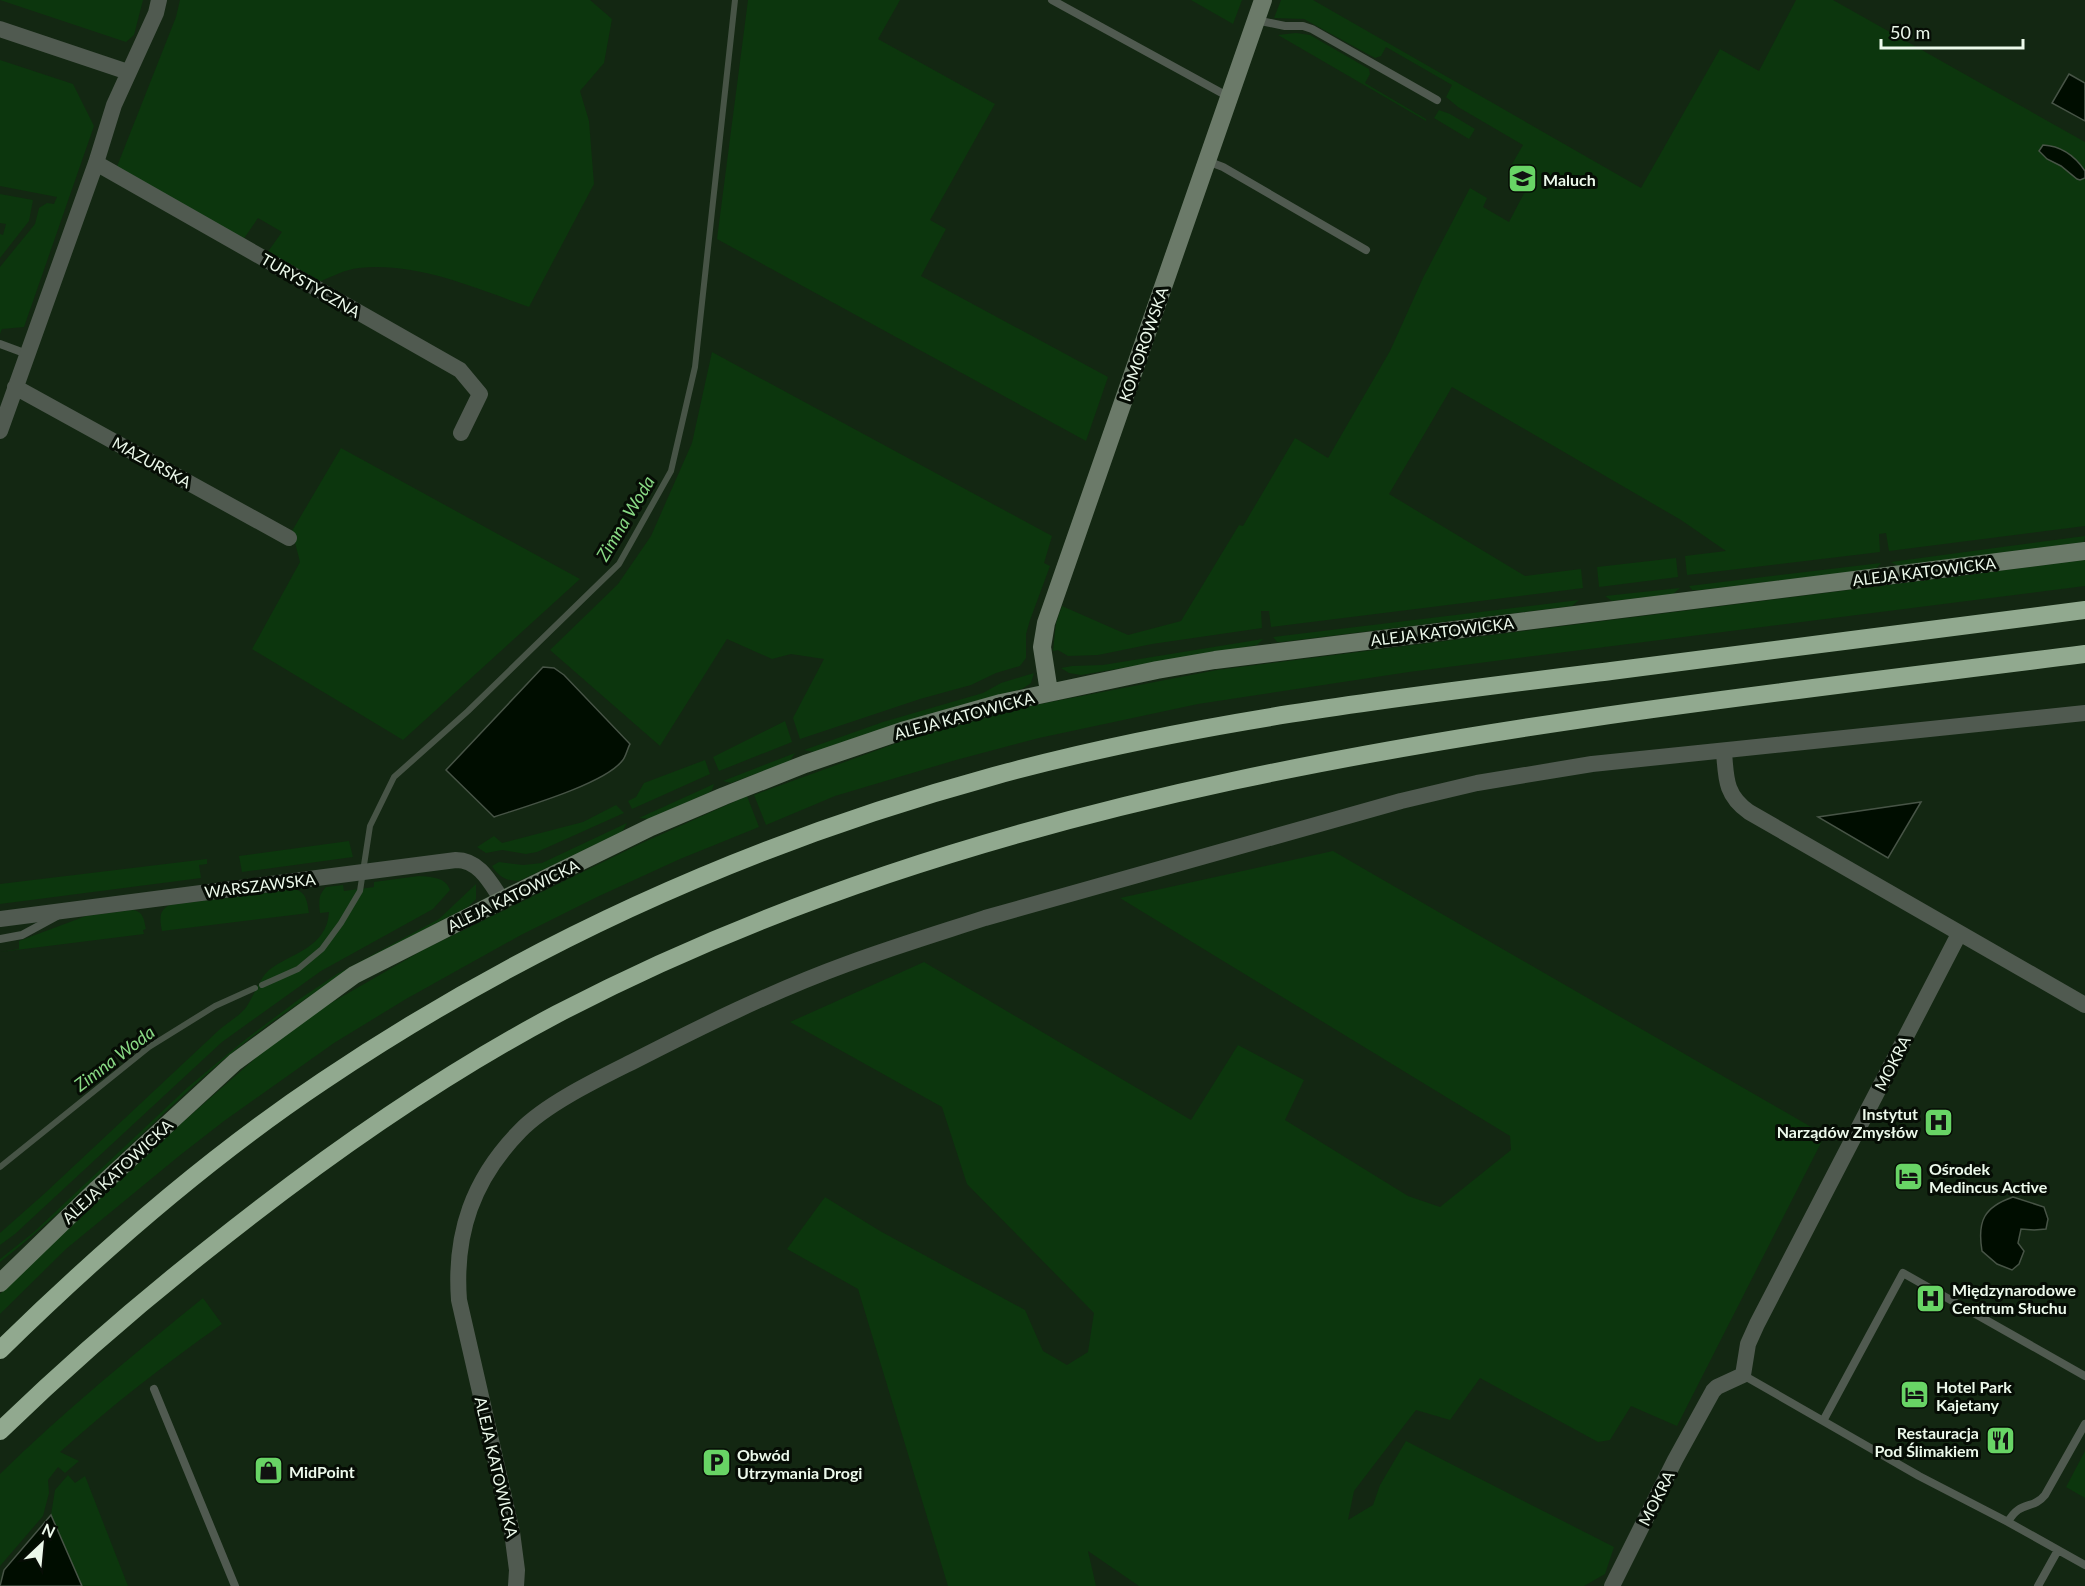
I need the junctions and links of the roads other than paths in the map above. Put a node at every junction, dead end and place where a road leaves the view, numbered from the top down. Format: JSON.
{"nodes":[{"id":1,"x":159,"y":0,"type":"edge"},
{"id":2,"x":1052,"y":0,"type":"edge"},
{"id":3,"x":1263,"y":0,"type":"edge"},
{"id":4,"x":1256,"y":20,"type":"junction"},
{"id":5,"x":0,"y":29,"type":"edge"},
{"id":6,"x":128,"y":72,"type":"junction"},
{"id":7,"x":1229,"y":97,"type":"junction"},
{"id":8,"x":1437,"y":100,"type":"dead end"},
{"id":9,"x":1207,"y":160,"type":"junction"},
{"id":10,"x":96,"y":164,"type":"junction"},
{"id":11,"x":1366,"y":250,"type":"dead end"},
{"id":12,"x":0,"y":344,"type":"edge"},
{"id":13,"x":27,"y":354,"type":"junction"},
{"id":14,"x":15,"y":387,"type":"junction"},
{"id":15,"x":0,"y":431,"type":"edge"},
{"id":16,"x":461,"y":433,"type":"dead end"},
{"id":17,"x":289,"y":538,"type":"dead end"},
{"id":18,"x":2085,"y":551,"type":"edge"},
{"id":19,"x":2085,"y":610,"type":"edge"},
{"id":20,"x":2085,"y":654,"type":"edge"},
{"id":21,"x":1048,"y":692,"type":"junction"},
{"id":22,"x":2085,"y":713,"type":"edge"},
{"id":23,"x":1724,"y":751,"type":"junction"},
{"id":24,"x":502,"y":900,"type":"junction"},
{"id":25,"x":69,"y":910,"type":"junction"},
{"id":26,"x":0,"y":919,"type":"edge"},
{"id":27,"x":1959,"y":934,"type":"junction"},
{"id":28,"x":0,"y":939,"type":"edge"},
{"id":29,"x":2085,"y":1005,"type":"edge"},
{"id":30,"x":0,"y":1283,"type":"edge"},
{"id":31,"x":0,"y":1350,"type":"edge"},
{"id":32,"x":1743,"y":1376,"type":"junction"},
{"id":33,"x":2085,"y":1376,"type":"edge"},
{"id":34,"x":153,"y":1389,"type":"dead end"},
{"id":35,"x":1823,"y":1420,"type":"junction"},
{"id":36,"x":2085,"y":1424,"type":"edge"},
{"id":37,"x":0,"y":1431,"type":"edge"},
{"id":38,"x":2008,"y":1522,"type":"junction"},
{"id":39,"x":2058,"y":1550,"type":"junction"},
{"id":40,"x":2085,"y":1565,"type":"edge"},
{"id":41,"x":235,"y":1586,"type":"edge"},
{"id":42,"x":516,"y":1586,"type":"edge"},
{"id":43,"x":1612,"y":1586,"type":"edge"},
{"id":44,"x":2038,"y":1586,"type":"edge"}],
"edges":[{"from":1,"to":6,"type":"street"},
{"from":2,"to":7,"type":"lane"},
{"from":3,"to":4,"type":"street","name":"KOMOROWSKA"},
{"from":4,"to":7,"type":"street","name":"KOMOROWSKA"},
{"from":4,"to":8,"type":"lane"},
{"from":5,"to":6,"type":"street"},
{"from":6,"to":10,"type":"street"},
{"from":7,"to":9,"type":"street","name":"KOMOROWSKA"},
{"from":9,"to":11,"type":"lane"},
{"from":9,"to":21,"type":"street","name":"KOMOROWSKA"},
{"from":10,"to":13,"type":"street"},
{"from":10,"to":16,"type":"street","name":"TURYSTYCZNA"},
{"from":12,"to":13,"type":"lane"},
{"from":13,"to":14,"type":"street"},
{"from":14,"to":15,"type":"street"},
{"from":14,"to":17,"type":"street","name":"MAZURSKA"},
{"from":18,"to":21,"type":"street","name":"ALEJA KATOWICKA"},
{"from":19,"to":31,"type":"highway"},
{"from":20,"to":37,"type":"highway"},
{"from":21,"to":24,"type":"street","name":"ALEJA KATOWICKA"},
{"from":22,"to":23,"type":"street","name":"ALEJA KATOWICKA"},
{"from":23,"to":27,"type":"street"},
{"from":23,"to":42,"type":"street","name":"ALEJA KATOWICKA"},
{"from":24,"to":25,"type":"street","name":"WARSZAWSKA"},
{"from":24,"to":30,"type":"street","name":"ALEJA KATOWICKA"},
{"from":25,"to":26,"type":"street","name":"WARSZAWSKA"},
{"from":25,"to":28,"type":"lane"},
{"from":27,"to":29,"type":"street"},
{"from":27,"to":32,"type":"street","name":"MOKRA"},
{"from":32,"to":35,"type":"lane"},
{"from":32,"to":43,"type":"street","name":"MOKRA"},
{"from":33,"to":35,"type":"lane"},
{"from":34,"to":41,"type":"lane"},
{"from":35,"to":38,"type":"lane"},
{"from":36,"to":38,"type":"lane"},
{"from":38,"to":39,"type":"lane"},
{"from":39,"to":40,"type":"lane"},
{"from":39,"to":44,"type":"lane"}]}
